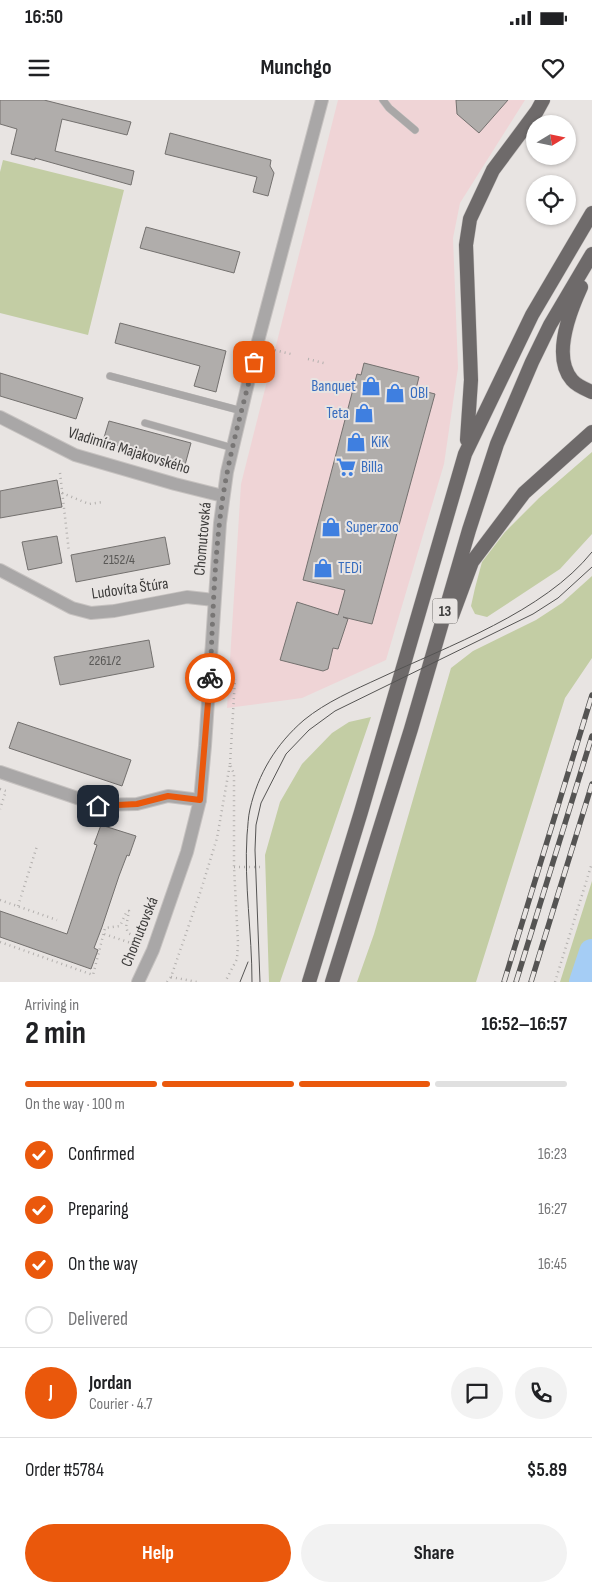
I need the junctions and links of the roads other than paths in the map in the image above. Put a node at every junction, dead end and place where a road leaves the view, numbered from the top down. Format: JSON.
{"nodes":[{"id":1,"x":322,"y":100,"type":"edge"},
{"id":2,"x":383,"y":100,"type":"edge"},
{"id":3,"x":543,"y":100,"type":"edge"},
{"id":4,"x":415,"y":130,"type":"dead end"},
{"id":5,"x":592,"y":213,"type":"edge"},
{"id":6,"x":592,"y":254,"type":"edge"},
{"id":7,"x":592,"y":263,"type":"edge"},
{"id":8,"x":110,"y":376,"type":"dead end"},
{"id":9,"x":592,"y":392,"type":"edge"},
{"id":10,"x":242,"y":411,"type":"junction"},
{"id":11,"x":0,"y":417,"type":"edge"},
{"id":12,"x":145,"y":423,"type":"dead end"},
{"id":13,"x":592,"y":432,"type":"edge"},
{"id":14,"x":233,"y":448,"type":"junction"},
{"id":15,"x":465,"y":454,"type":"junction"},
{"id":16,"x":223,"y":496,"type":"junction"},
{"id":17,"x":0,"y":570,"type":"edge"},
{"id":18,"x":214,"y":600,"type":"junction"},
{"id":19,"x":411,"y":729,"type":"junction"},
{"id":20,"x":0,"y":772,"type":"edge"},
{"id":21,"x":200,"y":800,"type":"junction"},
{"id":22,"x":138,"y":982,"type":"edge"},
{"id":23,"x":309,"y":982,"type":"edge"},
{"id":24,"x":332,"y":982,"type":"edge"}],
"edges":[{"from":1,"to":10,"type":"street","name":"Chomutovská"},
{"from":2,"to":4,"type":"lane"},
{"from":3,"to":15,"type":"highway"},
{"from":5,"to":15,"type":"highway","number":"13"},
{"from":6,"to":19,"type":"highway","number":"13"},
{"from":7,"to":9,"type":"highway"},
{"from":8,"to":10,"type":"lane"},
{"from":10,"to":14,"type":"street","name":"Chomutovská"},
{"from":11,"to":16,"type":"street","name":"Vladimíra Majakovského"},
{"from":12,"to":14,"type":"lane"},
{"from":13,"to":19,"type":"highway"},
{"from":14,"to":16,"type":"street","name":"Chomutovská"},
{"from":15,"to":23,"type":"highway","number":"13"},
{"from":16,"to":18,"type":"street","name":"Chomutovská"},
{"from":17,"to":18,"type":"street","name":"Ludovíta Štúra"},
{"from":18,"to":21,"type":"street","name":"Chomutovská"},
{"from":19,"to":24,"type":"highway","number":"13"},
{"from":20,"to":21,"type":"street"},
{"from":21,"to":22,"type":"street","name":"Chomutovská"}]}
